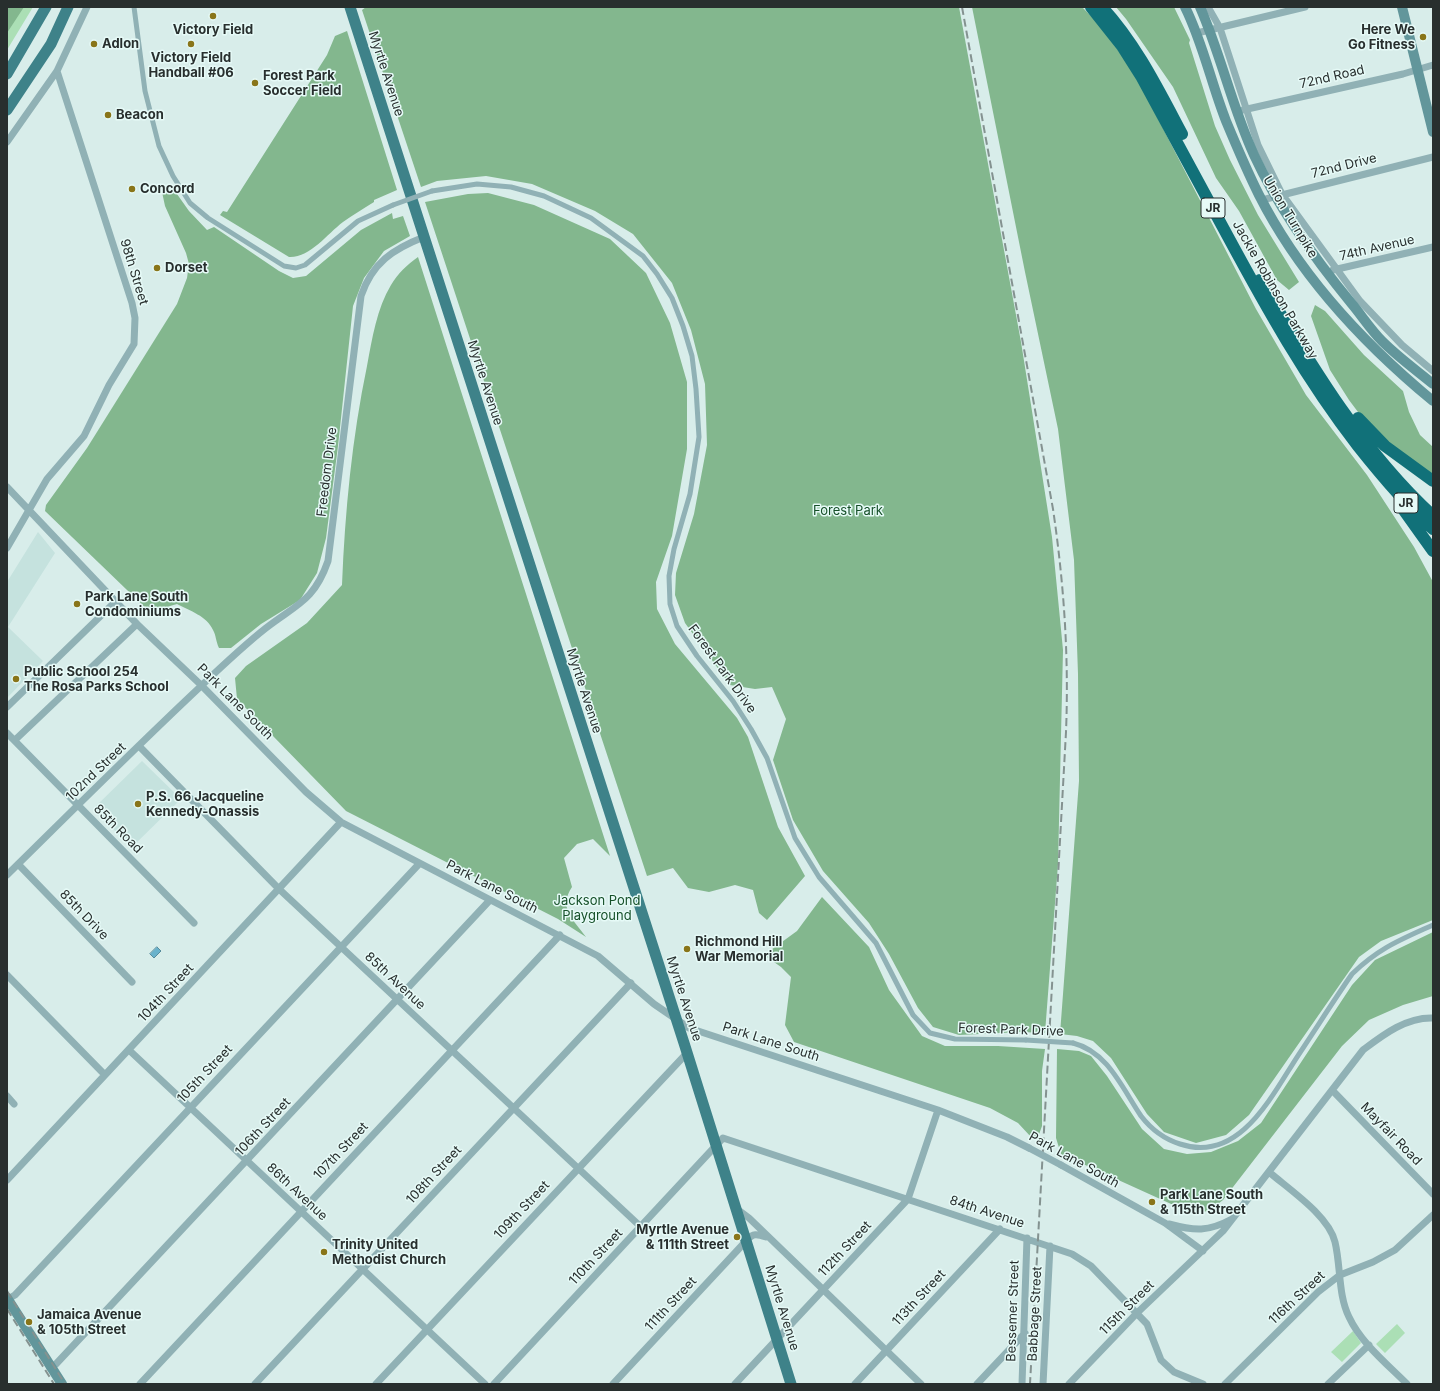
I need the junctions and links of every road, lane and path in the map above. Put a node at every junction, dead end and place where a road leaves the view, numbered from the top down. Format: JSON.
{"nodes":[{"id":1,"x":46,"y":7,"type":"edge"},
{"id":2,"x":68,"y":7,"type":"edge"},
{"id":3,"x":87,"y":7,"type":"edge"},
{"id":4,"x":134,"y":7,"type":"edge"},
{"id":5,"x":350,"y":7,"type":"edge"},
{"id":6,"x":1091,"y":7,"type":"edge"},
{"id":7,"x":1102,"y":7,"type":"edge"},
{"id":8,"x":1186,"y":7,"type":"edge"},
{"id":9,"x":1200,"y":7,"type":"edge"},
{"id":10,"x":1208,"y":7,"type":"edge"},
{"id":11,"x":1305,"y":7,"type":"edge"},
{"id":12,"x":1402,"y":7,"type":"edge"},
{"id":13,"x":1215,"y":30,"type":"junction"},
{"id":14,"x":1197,"y":32,"type":"junction"},
{"id":15,"x":1433,"y":65,"type":"edge"},
{"id":16,"x":1416,"y":68,"type":"junction"},
{"id":17,"x":57,"y":71,"type":"junction"},
{"id":18,"x":7,"y":74,"type":"edge"},
{"id":19,"x":7,"y":110,"type":"edge"},
{"id":20,"x":1242,"y":110,"type":"junction"},
{"id":21,"x":1433,"y":132,"type":"edge"},
{"id":22,"x":7,"y":142,"type":"edge"},
{"id":23,"x":1433,"y":157,"type":"edge"},
{"id":24,"x":1279,"y":195,"type":"junction"},
{"id":25,"x":1262,"y":200,"type":"junction"},
{"id":26,"x":424,"y":237,"type":"junction"},
{"id":27,"x":1433,"y":247,"type":"edge"},
{"id":28,"x":1336,"y":269,"type":"junction"},
{"id":29,"x":1325,"y":272,"type":"junction"},
{"id":30,"x":1289,"y":328,"type":"junction"},
{"id":31,"x":1433,"y":371,"type":"edge"},
{"id":32,"x":1433,"y":384,"type":"edge"},
{"id":33,"x":1433,"y":401,"type":"edge"},
{"id":34,"x":1382,"y":474,"type":"junction"},
{"id":35,"x":1433,"y":480,"type":"edge"},
{"id":36,"x":7,"y":487,"type":"edge"},
{"id":37,"x":29,"y":511,"type":"junction"},
{"id":38,"x":1433,"y":516,"type":"edge"},
{"id":39,"x":1433,"y":529,"type":"edge"},
{"id":40,"x":7,"y":548,"type":"edge"},
{"id":41,"x":1433,"y":551,"type":"edge"},
{"id":42,"x":116,"y":601,"type":"junction"},
{"id":43,"x":138,"y":624,"type":"junction"},
{"id":44,"x":201,"y":686,"type":"junction"},
{"id":45,"x":7,"y":707,"type":"edge"},
{"id":46,"x":8,"y":735,"type":"edge"},
{"id":47,"x":15,"y":740,"type":"junction"},
{"id":48,"x":139,"y":746,"type":"junction"},
{"id":49,"x":78,"y":805,"type":"junction"},
{"id":50,"x":341,"y":822,"type":"junction"},
{"id":51,"x":18,"y":864,"type":"junction"},
{"id":52,"x":419,"y":864,"type":"junction"},
{"id":53,"x":7,"y":875,"type":"edge"},
{"id":54,"x":279,"y":889,"type":"junction"},
{"id":55,"x":490,"y":900,"type":"junction"},
{"id":56,"x":194,"y":923,"type":"dead end"},
{"id":57,"x":1433,"y":925,"type":"edge"},
{"id":58,"x":560,"y":935,"type":"junction"},
{"id":59,"x":341,"y":947,"type":"junction"},
{"id":60,"x":7,"y":975,"type":"edge"},
{"id":61,"x":132,"y":982,"type":"dead end"},
{"id":62,"x":631,"y":982,"type":"junction"},
{"id":63,"x":398,"y":1000,"type":"junction"},
{"id":64,"x":1433,"y":1018,"type":"edge"},
{"id":65,"x":676,"y":1020,"type":"junction"},
{"id":66,"x":129,"y":1050,"type":"junction"},
{"id":67,"x":452,"y":1050,"type":"junction"},
{"id":68,"x":687,"y":1053,"type":"junction"},
{"id":69,"x":105,"y":1075,"type":"junction"},
{"id":70,"x":1332,"y":1090,"type":"junction"},
{"id":71,"x":7,"y":1096,"type":"edge"},
{"id":72,"x":14,"y":1104,"type":"dead end"},
{"id":73,"x":190,"y":1108,"type":"junction"},
{"id":74,"x":513,"y":1108,"type":"junction"},
{"id":75,"x":938,"y":1110,"type":"junction"},
{"id":76,"x":716,"y":1146,"type":"junction"},
{"id":77,"x":247,"y":1162,"type":"junction"},
{"id":78,"x":578,"y":1168,"type":"junction"},
{"id":79,"x":1269,"y":1172,"type":"junction"},
{"id":80,"x":7,"y":1180,"type":"edge"},
{"id":81,"x":1433,"y":1194,"type":"edge"},
{"id":82,"x":908,"y":1199,"type":"junction"},
{"id":83,"x":737,"y":1208,"type":"junction"},
{"id":84,"x":300,"y":1212,"type":"junction"},
{"id":85,"x":1433,"y":1215,"type":"edge"},
{"id":86,"x":1234,"y":1218,"type":"junction"},
{"id":87,"x":1165,"y":1223,"type":"junction"},
{"id":88,"x":641,"y":1227,"type":"junction"},
{"id":89,"x":1000,"y":1229,"type":"junction"},
{"id":90,"x":770,"y":1238,"type":"junction"},
{"id":91,"x":1027,"y":1238,"type":"junction"},
{"id":92,"x":747,"y":1240,"type":"junction"},
{"id":93,"x":1050,"y":1246,"type":"junction"},
{"id":94,"x":1203,"y":1251,"type":"junction"},
{"id":95,"x":362,"y":1269,"type":"junction"},
{"id":96,"x":1340,"y":1276,"type":"junction"},
{"id":97,"x":824,"y":1290,"type":"junction"},
{"id":98,"x":7,"y":1299,"type":"edge"},
{"id":99,"x":1137,"y":1313,"type":"junction"},
{"id":100,"x":426,"y":1330,"type":"junction"},
{"id":101,"x":1025,"y":1333,"type":"junction"},
{"id":102,"x":777,"y":1340,"type":"junction"},
{"id":103,"x":1369,"y":1344,"type":"junction"},
{"id":104,"x":886,"y":1350,"type":"junction"},
{"id":105,"x":50,"y":1368,"type":"junction"},
{"id":106,"x":62,"y":1384,"type":"edge"},
{"id":107,"x":140,"y":1384,"type":"edge"},
{"id":108,"x":255,"y":1384,"type":"edge"},
{"id":109,"x":376,"y":1384,"type":"edge"},
{"id":110,"x":485,"y":1384,"type":"edge"},
{"id":111,"x":494,"y":1384,"type":"edge"},
{"id":112,"x":613,"y":1384,"type":"edge"},
{"id":113,"x":735,"y":1384,"type":"edge"},
{"id":114,"x":791,"y":1384,"type":"edge"},
{"id":115,"x":856,"y":1384,"type":"edge"},
{"id":116,"x":921,"y":1384,"type":"edge"},
{"id":117,"x":977,"y":1384,"type":"edge"},
{"id":118,"x":1022,"y":1384,"type":"edge"},
{"id":119,"x":1043,"y":1384,"type":"edge"},
{"id":120,"x":1069,"y":1384,"type":"edge"},
{"id":121,"x":1203,"y":1384,"type":"edge"},
{"id":122,"x":1225,"y":1384,"type":"edge"},
{"id":123,"x":1328,"y":1384,"type":"edge"},
{"id":124,"x":1407,"y":1384,"type":"edge"}],
"edges":[{"from":1,"to":18,"type":"main road"},
{"from":2,"to":19,"type":"main road"},
{"from":3,"to":17,"type":"street"},
{"from":4,"to":57,"type":"street","name":"Forest Park Drive","bridge":true},
{"from":5,"to":26,"type":"main road","name":"Myrtle Avenue"},
{"from":6,"to":34,"type":"highway","name":"Jackie Robinson Parkway","number":"JR"},
{"from":7,"to":30,"type":"highway","name":"Jackie Robinson Parkway","number":"JR"},
{"from":8,"to":14,"type":"main road","name":"Union Turnpike"},
{"from":9,"to":13,"type":"main road","name":"Union Turnpike"},
{"from":10,"to":13,"type":"street","name":"Union Turnpike"},
{"from":11,"to":13,"type":"street"},
{"from":12,"to":16,"type":"main road"},
{"from":13,"to":14,"type":"street"},
{"from":13,"to":20,"type":"main road","name":"Union Turnpike"},
{"from":14,"to":25,"type":"main road","name":"Union Turnpike"},
{"from":15,"to":16,"type":"street","name":"72nd Road"},
{"from":16,"to":20,"type":"street","name":"72nd Road"},
{"from":16,"to":21,"type":"main road"},
{"from":17,"to":22,"type":"street"},
{"from":17,"to":37,"type":"street","name":"98th Street"},
{"from":20,"to":24,"type":"main road","name":"Union Turnpike"},
{"from":23,"to":24,"type":"street","name":"72nd Drive"},
{"from":24,"to":25,"type":"street","name":"72nd Drive"},
{"from":24,"to":28,"type":"street","name":"Union Turnpike"},
{"from":24,"to":29,"type":"main road","name":"Union Turnpike"},
{"from":25,"to":33,"type":"main road","name":"Union Turnpike"},
{"from":26,"to":44,"type":"street","name":"Freedom Drive"},
{"from":26,"to":65,"type":"main road","name":"Myrtle Avenue"},
{"from":27,"to":28,"type":"street","name":"74th Avenue"},
{"from":28,"to":29,"type":"street","name":"74th Avenue"},
{"from":28,"to":31,"type":"street","name":"Union Turnpike"},
{"from":29,"to":32,"type":"main road","name":"Union Turnpike"},
{"from":30,"to":35,"type":"highway"},
{"from":30,"to":38,"type":"highway","name":"Jackie Robinson Parkway","number":"JR"},
{"from":34,"to":39,"type":"highway","name":"Jackie Robinson Parkway","number":"JR"},
{"from":34,"to":41,"type":"highway"},
{"from":36,"to":37,"type":"street","name":"Park Lane South"},
{"from":37,"to":40,"type":"street","name":"98th Street"},
{"from":37,"to":42,"type":"street","name":"Park Lane South"},
{"from":42,"to":43,"type":"street","name":"Park Lane South"},
{"from":42,"to":45,"type":"street"},
{"from":43,"to":44,"type":"street","name":"Park Lane South"},
{"from":43,"to":47,"type":"street"},
{"from":44,"to":48,"type":"street","name":"102nd Street"},
{"from":44,"to":50,"type":"street","name":"Park Lane South"},
{"from":46,"to":47,"type":"street","name":"85th Road"},
{"from":47,"to":49,"type":"street","name":"85th Road"},
{"from":48,"to":49,"type":"street","name":"102nd Street"},
{"from":48,"to":54,"type":"street","name":"85th Avenue"},
{"from":49,"to":51,"type":"street","name":"102nd Street"},
{"from":49,"to":56,"type":"street","name":"85th Road"},
{"from":50,"to":52,"type":"street","name":"Park Lane South"},
{"from":50,"to":54,"type":"street","name":"104th Street"},
{"from":51,"to":53,"type":"street","name":"102nd Street"},
{"from":51,"to":61,"type":"street","name":"85th Drive"},
{"from":52,"to":55,"type":"street","name":"Park Lane South"},
{"from":52,"to":59,"type":"street","name":"105th Street"},
{"from":54,"to":59,"type":"street","name":"85th Avenue"},
{"from":54,"to":66,"type":"street","name":"104th Street"},
{"from":55,"to":58,"type":"street","name":"Park Lane South"},
{"from":55,"to":63,"type":"street","name":"106th Street"},
{"from":58,"to":62,"type":"street","name":"Park Lane South"},
{"from":58,"to":67,"type":"street","name":"107th Street"},
{"from":59,"to":63,"type":"street","name":"85th Avenue"},
{"from":59,"to":73,"type":"street","name":"105th Street"},
{"from":60,"to":69,"type":"street"},
{"from":62,"to":65,"type":"street","name":"Park Lane South"},
{"from":62,"to":74,"type":"street","name":"108th Street"},
{"from":63,"to":67,"type":"street","name":"85th Avenue"},
{"from":63,"to":77,"type":"street","name":"106th Street"},
{"from":64,"to":70,"type":"street","name":"Park Lane South"},
{"from":65,"to":68,"type":"main road","name":"Myrtle Avenue"},
{"from":65,"to":75,"type":"street","name":"Park Lane South"},
{"from":66,"to":69,"type":"street","name":"104th Street"},
{"from":66,"to":73,"type":"street","name":"86th Avenue"},
{"from":67,"to":74,"type":"street","name":"85th Avenue"},
{"from":67,"to":84,"type":"street","name":"107th Street"},
{"from":68,"to":76,"type":"main road","name":"Myrtle Avenue"},
{"from":68,"to":78,"type":"street","name":"109th Street"},
{"from":69,"to":80,"type":"street","name":"104th Street"},
{"from":70,"to":79,"type":"street","name":"Park Lane South"},
{"from":70,"to":81,"type":"street","name":"Mayfair Road"},
{"from":71,"to":72,"type":"street"},
{"from":73,"to":77,"type":"street","name":"86th Avenue"},
{"from":73,"to":98,"type":"street","name":"105th Street"},
{"from":74,"to":78,"type":"street","name":"85th Avenue"},
{"from":74,"to":95,"type":"street","name":"108th Street"},
{"from":75,"to":82,"type":"street","name":"112th Street"},
{"from":75,"to":87,"type":"street","name":"Park Lane South","bridge":true},
{"from":76,"to":82,"type":"street","name":"84th Avenue"},
{"from":76,"to":83,"type":"main road","name":"Myrtle Avenue"},
{"from":76,"to":88,"type":"street","name":"110th Street"},
{"from":77,"to":84,"type":"street","name":"86th Avenue"},
{"from":77,"to":105,"type":"street","name":"106th Street"},
{"from":78,"to":88,"type":"street","name":"85th Avenue"},
{"from":78,"to":100,"type":"street","name":"109th Street"},
{"from":79,"to":86,"type":"street","name":"Park Lane South"},
{"from":79,"to":96,"type":"street"},
{"from":82,"to":89,"type":"street","name":"84th Avenue"},
{"from":82,"to":97,"type":"street","name":"112th Street"},
{"from":83,"to":90,"type":"street"},
{"from":83,"to":92,"type":"main road","name":"Myrtle Avenue"},
{"from":84,"to":95,"type":"street","name":"86th Avenue"},
{"from":84,"to":107,"type":"street","name":"107th Street"},
{"from":85,"to":96,"type":"street","name":"116th Street"},
{"from":86,"to":87,"type":"street","name":"Park Lane South"},
{"from":86,"to":94,"type":"street","name":"Park Lane South"},
{"from":87,"to":94,"type":"street","name":"Park Lane South"},
{"from":88,"to":111,"type":"street","name":"110th Street"},
{"from":89,"to":91,"type":"street","name":"84th Avenue"},
{"from":89,"to":104,"type":"street","name":"113th Street"},
{"from":90,"to":92,"type":"street"},
{"from":90,"to":97,"type":"street"},
{"from":91,"to":93,"type":"street","name":"84th Avenue"},
{"from":91,"to":101,"type":"street","name":"Bessemer Street"},
{"from":92,"to":102,"type":"main road","name":"Myrtle Avenue"},
{"from":92,"to":112,"type":"street","name":"111th Street"},
{"from":93,"to":99,"type":"street","name":"84th Avenue"},
{"from":93,"to":119,"type":"street","name":"Babbage Street"},
{"from":94,"to":99,"type":"street","name":"115th Street"},
{"from":95,"to":100,"type":"street","name":"86th Avenue"},
{"from":95,"to":108,"type":"street","name":"108th Street"},
{"from":96,"to":103,"type":"street"},
{"from":96,"to":122,"type":"street","name":"116th Street"},
{"from":97,"to":102,"type":"street","name":"112th Street"},
{"from":97,"to":104,"type":"street"},
{"from":98,"to":105,"type":"main road"},
{"from":99,"to":120,"type":"street","name":"115th Street"},
{"from":99,"to":121,"type":"street","name":"84th Avenue"},
{"from":100,"to":109,"type":"street","name":"109th Street"},
{"from":100,"to":110,"type":"street","name":"86th Avenue"},
{"from":101,"to":117,"type":"street"},
{"from":101,"to":118,"type":"street","name":"Bessemer Street"},
{"from":102,"to":113,"type":"street","name":"112th Street"},
{"from":102,"to":114,"type":"main road","name":"Myrtle Avenue"},
{"from":103,"to":123,"type":"street"},
{"from":103,"to":124,"type":"street"},
{"from":104,"to":115,"type":"street","name":"113th Street"},
{"from":104,"to":116,"type":"street"},
{"from":105,"to":106,"type":"main road"}]}
